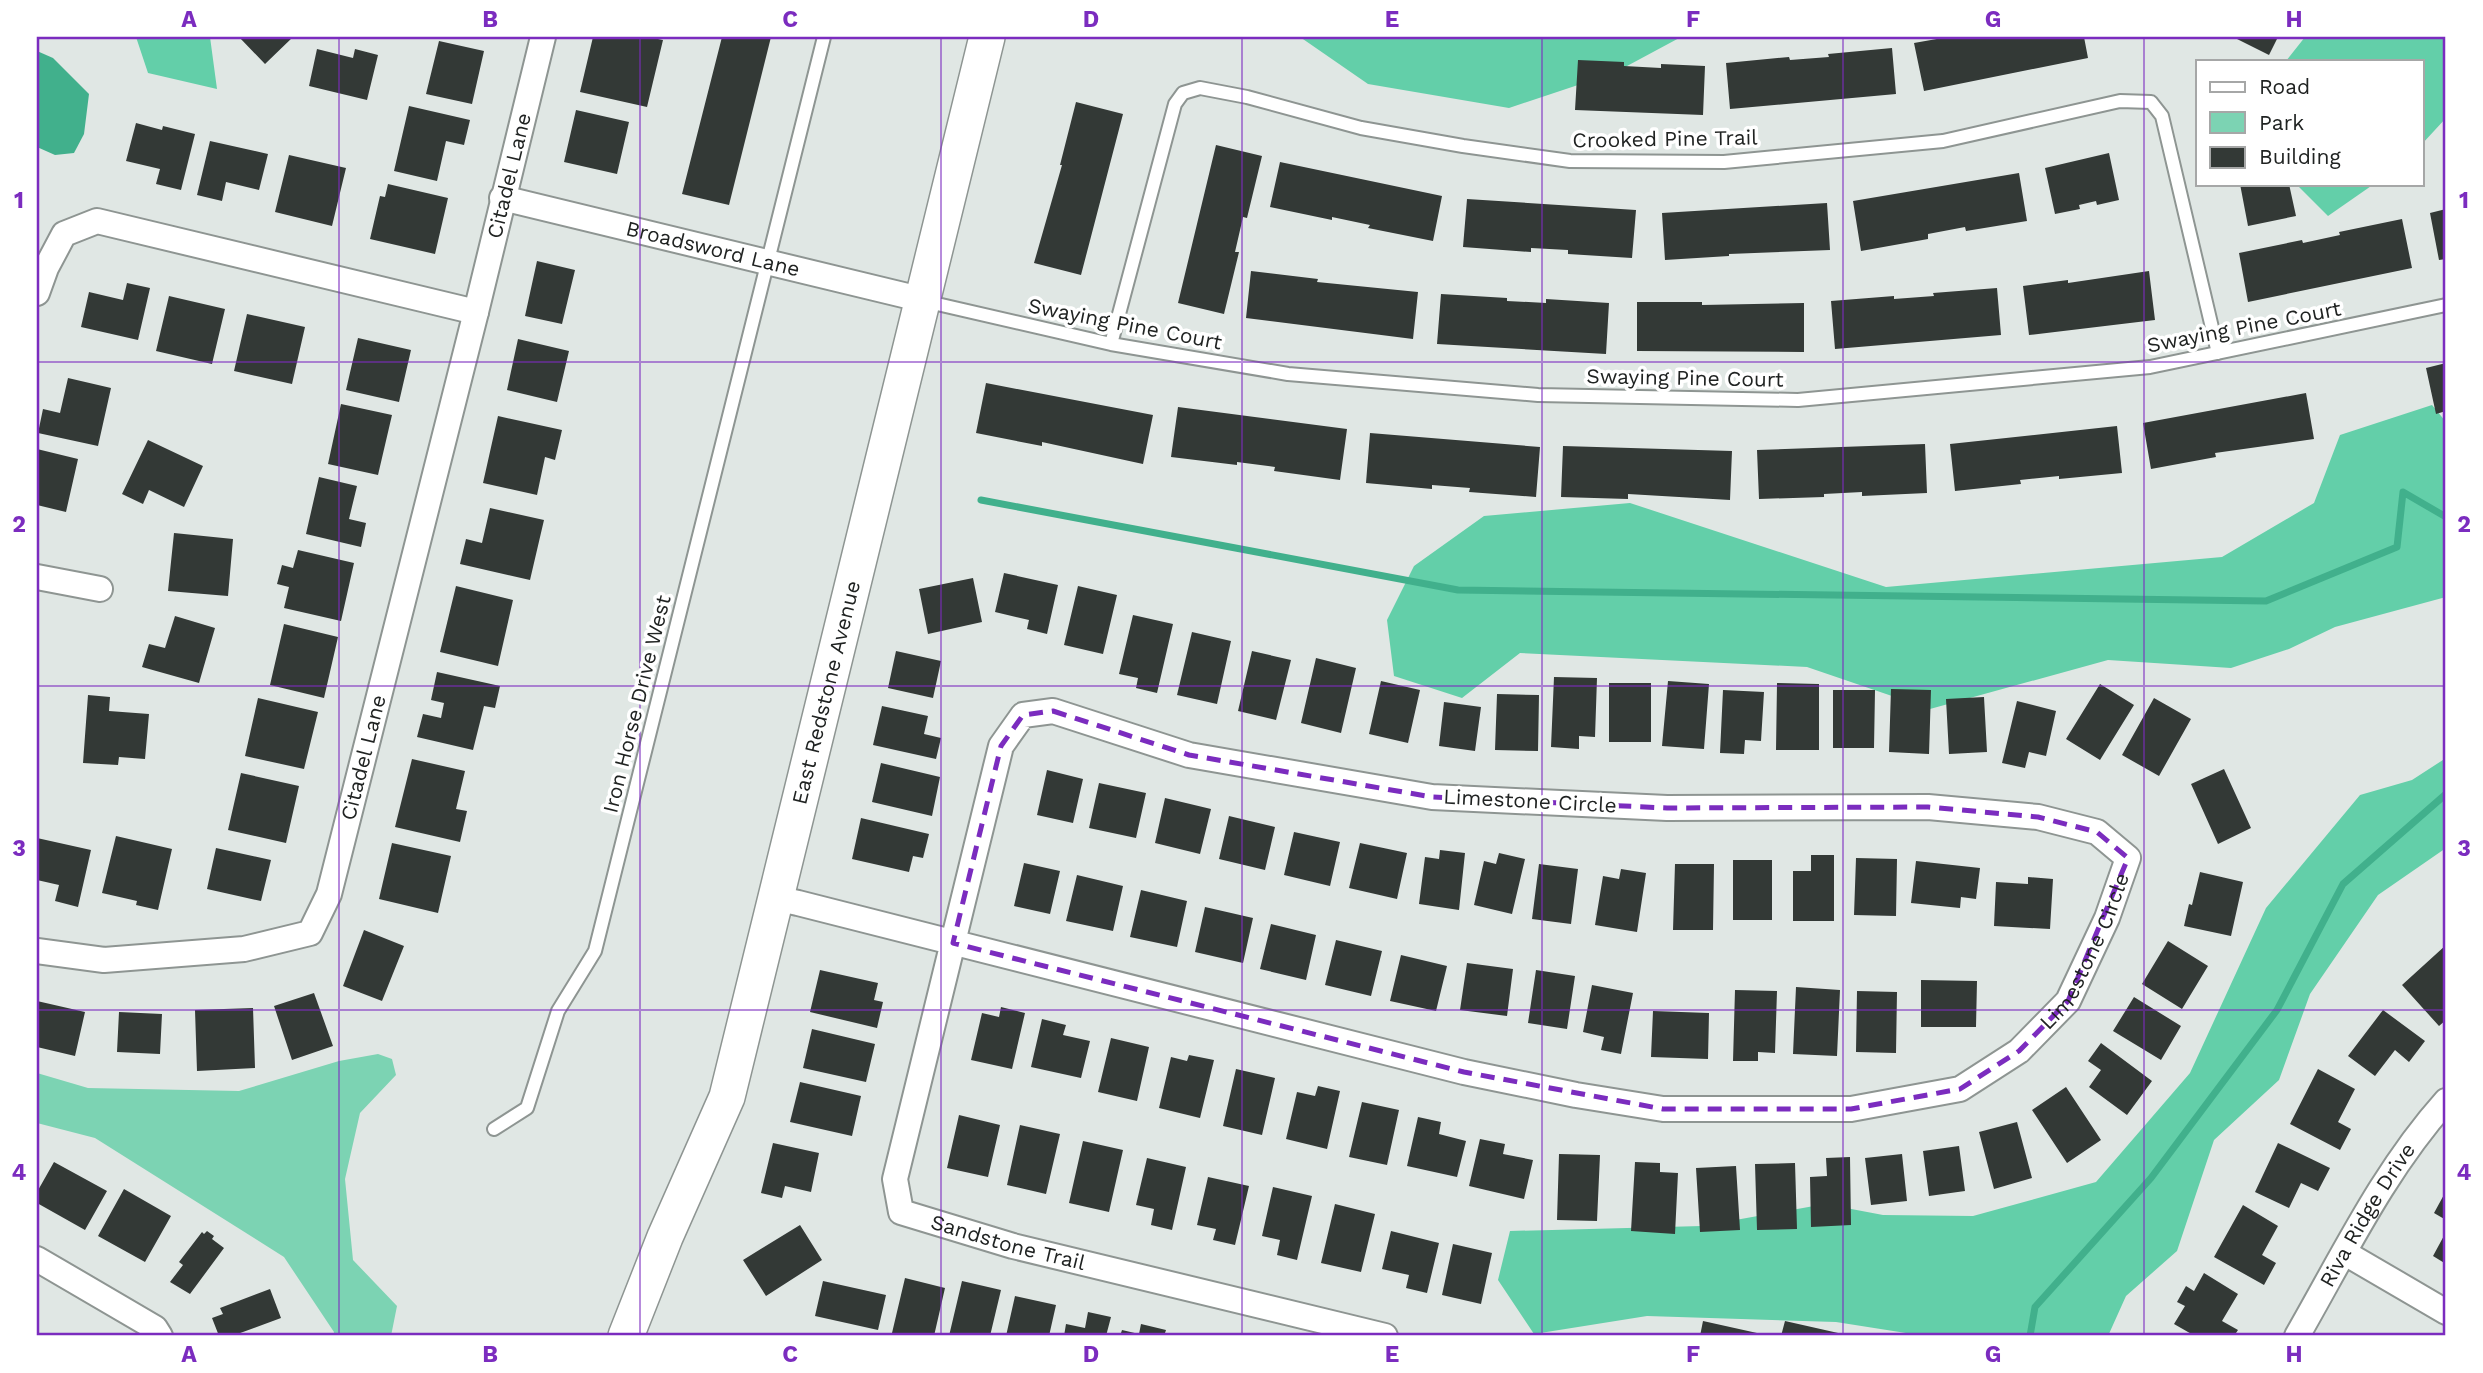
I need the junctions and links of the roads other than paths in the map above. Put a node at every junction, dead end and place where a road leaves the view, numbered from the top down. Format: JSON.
{"nodes":[{"id":1,"x":542,"y":37,"type":"edge"},
{"id":2,"x":824,"y":37,"type":"edge"},
{"id":3,"x":986,"y":37,"type":"edge"},
{"id":4,"x":502,"y":198,"type":"junction"},
{"id":5,"x":767,"y":261,"type":"junction"},
{"id":6,"x":37,"y":293,"type":"edge"},
{"id":7,"x":924,"y":300,"type":"junction"},
{"id":8,"x":2446,"y":306,"type":"edge"},
{"id":9,"x":477,"y":312,"type":"junction"},
{"id":10,"x":1111,"y":344,"type":"junction"},
{"id":11,"x":2218,"y":353,"type":"junction"},
{"id":12,"x":37,"y":577,"type":"edge"},
{"id":13,"x":100,"y":589,"type":"dead end"},
{"id":14,"x":775,"y":898,"type":"junction"},
{"id":15,"x":953,"y":943,"type":"junction"},
{"id":16,"x":37,"y":951,"type":"edge"},
{"id":17,"x":2446,"y":1101,"type":"edge"},
{"id":18,"x":494,"y":1129,"type":"dead end"},
{"id":19,"x":2345,"y":1253,"type":"junction"},
{"id":20,"x":37,"y":1259,"type":"edge"},
{"id":21,"x":2446,"y":1312,"type":"edge"},
{"id":22,"x":160,"y":1336,"type":"edge"},
{"id":23,"x":626,"y":1336,"type":"edge"},
{"id":24,"x":1385,"y":1336,"type":"edge"},
{"id":25,"x":2297,"y":1336,"type":"edge"}],
"edges":[{"from":1,"to":4,"type":"street","name":"Citadel Lane"},
{"from":2,"to":5,"type":"lane","name":"Iron Horse Drive West"},
{"from":3,"to":7,"type":"street","name":"East Redstone Avenue"},
{"from":4,"to":5,"type":"street","name":"Broadsword Lane"},
{"from":4,"to":9,"type":"street","name":"Citadel Lane"},
{"from":5,"to":7,"type":"street","name":"Broadsword Lane"},
{"from":5,"to":18,"type":"lane","name":"Iron Horse Drive West"},
{"from":6,"to":9,"type":"street"},
{"from":7,"to":10,"type":"lane","name":"Swaying Pine Court"},
{"from":7,"to":14,"type":"street","name":"East Redstone Avenue"},
{"from":8,"to":11,"type":"lane","name":"Swaying Pine Court"},
{"from":9,"to":16,"type":"street","name":"Citadel Lane"},
{"from":10,"to":11,"type":"lane","name":"Swaying Pine Court"},
{"from":10,"to":11,"type":"lane","name":"Crooked Pine Trail"},
{"from":12,"to":13,"type":"street"},
{"from":14,"to":15,"type":"street","name":"Limestone Circle"},
{"from":14,"to":23,"type":"street","name":"East Redstone Avenue"},
{"from":15,"to":15,"type":"street","name":"Limestone Circle"},
{"from":15,"to":24,"type":"street","name":"Sandstone Trail"},
{"from":17,"to":19,"type":"street","name":"Riva Ridge Drive"},
{"from":19,"to":21,"type":"street"},
{"from":19,"to":25,"type":"street","name":"Riva Ridge Drive"},
{"from":20,"to":22,"type":"street"}]}
